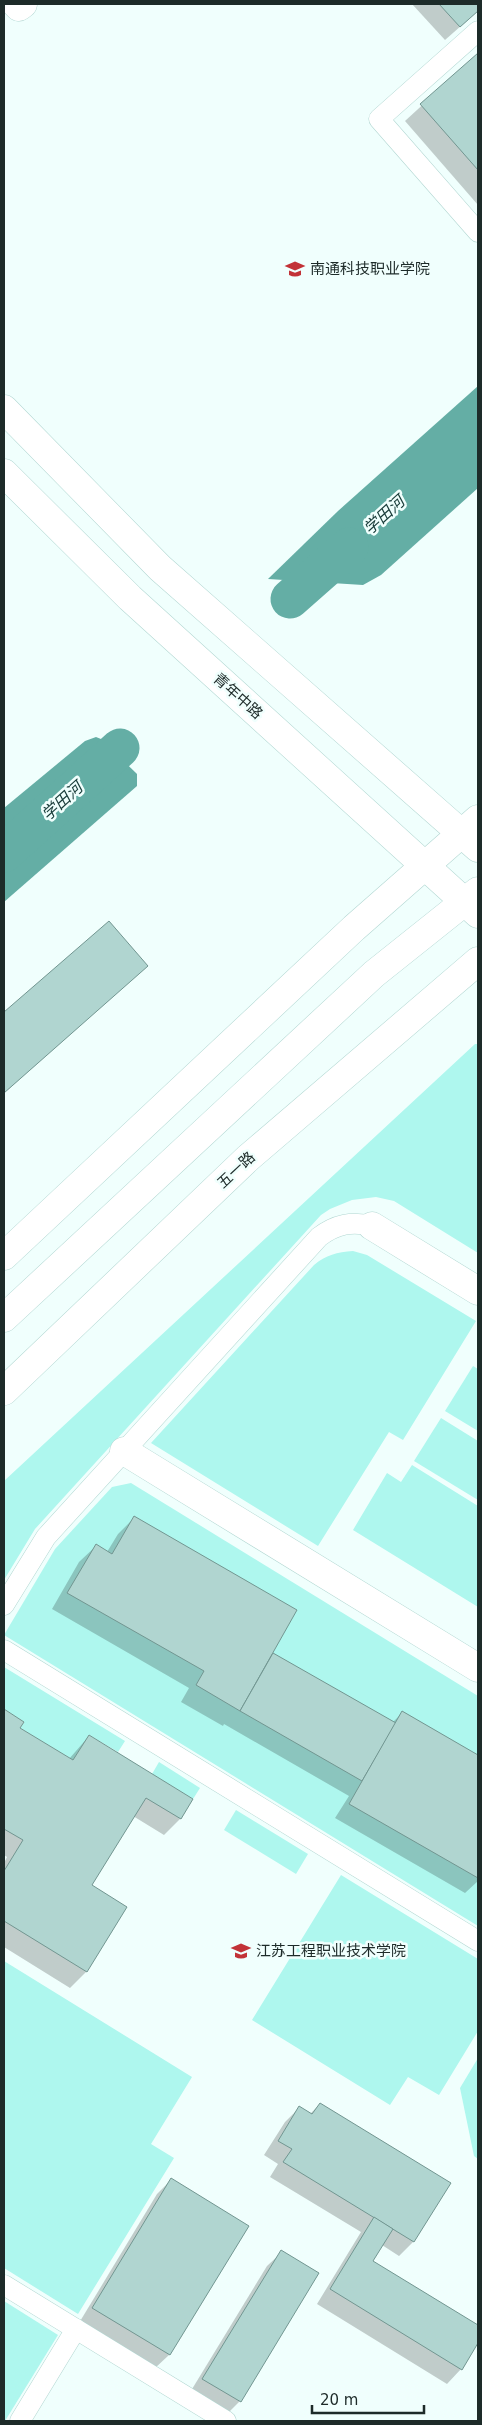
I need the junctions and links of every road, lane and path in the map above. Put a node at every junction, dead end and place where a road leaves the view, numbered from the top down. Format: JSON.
{"nodes":[{"id":1,"x":16,"y":4,"type":"edge"},
{"id":2,"x":23,"y":4,"type":"edge"},
{"id":3,"x":478,"y":31,"type":"edge"},
{"id":4,"x":478,"y":232,"type":"edge"},
{"id":5,"x":4,"y":409,"type":"edge"},
{"id":6,"x":4,"y":473,"type":"edge"},
{"id":7,"x":472,"y":833,"type":"edge"},
{"id":8,"x":426,"y":866,"type":"junction"},
{"id":9,"x":474,"y":902,"type":"edge"},
{"id":10,"x":478,"y":961,"type":"edge"},
{"id":11,"x":372,"y":1226,"type":"joint"},
{"id":12,"x":4,"y":1256,"type":"edge"},
{"id":13,"x":478,"y":1291,"type":"edge"},
{"id":14,"x":4,"y":1318,"type":"edge"},
{"id":15,"x":4,"y":1391,"type":"edge"},
{"id":16,"x":124,"y":1451,"type":"junction"},
{"id":17,"x":4,"y":1605,"type":"edge"},
{"id":18,"x":4,"y":1650,"type":"edge"},
{"id":19,"x":478,"y":1668,"type":"edge"},
{"id":20,"x":478,"y":1941,"type":"edge"},
{"id":21,"x":4,"y":2285,"type":"edge"},
{"id":22,"x":76,"y":2329,"type":"junction"},
{"id":23,"x":20,"y":2421,"type":"edge"},
{"id":24,"x":226,"y":2421,"type":"edge"}],
"edges":[{"from":1,"to":2,"type":"main road"},
{"from":3,"to":4,"type":"lane"},
{"from":5,"to":7,"type":"main road"},
{"from":6,"to":8,"type":"main road","name":"青年中路"},
{"from":7,"to":8,"type":"main road"},
{"from":8,"to":9,"type":"main road","name":"青年中路"},
{"from":8,"to":12,"type":"main road"},
{"from":9,"to":14,"type":"main road"},
{"from":10,"to":15,"type":"main road","name":"五一路"},
{"from":11,"to":13,"type":"main road"},
{"from":11,"to":16,"type":"lane"},
{"from":16,"to":17,"type":"lane"},
{"from":16,"to":19,"type":"main road"},
{"from":18,"to":20,"type":"lane"},
{"from":21,"to":22,"type":"lane"},
{"from":22,"to":23,"type":"lane"},
{"from":22,"to":24,"type":"lane"}]}
